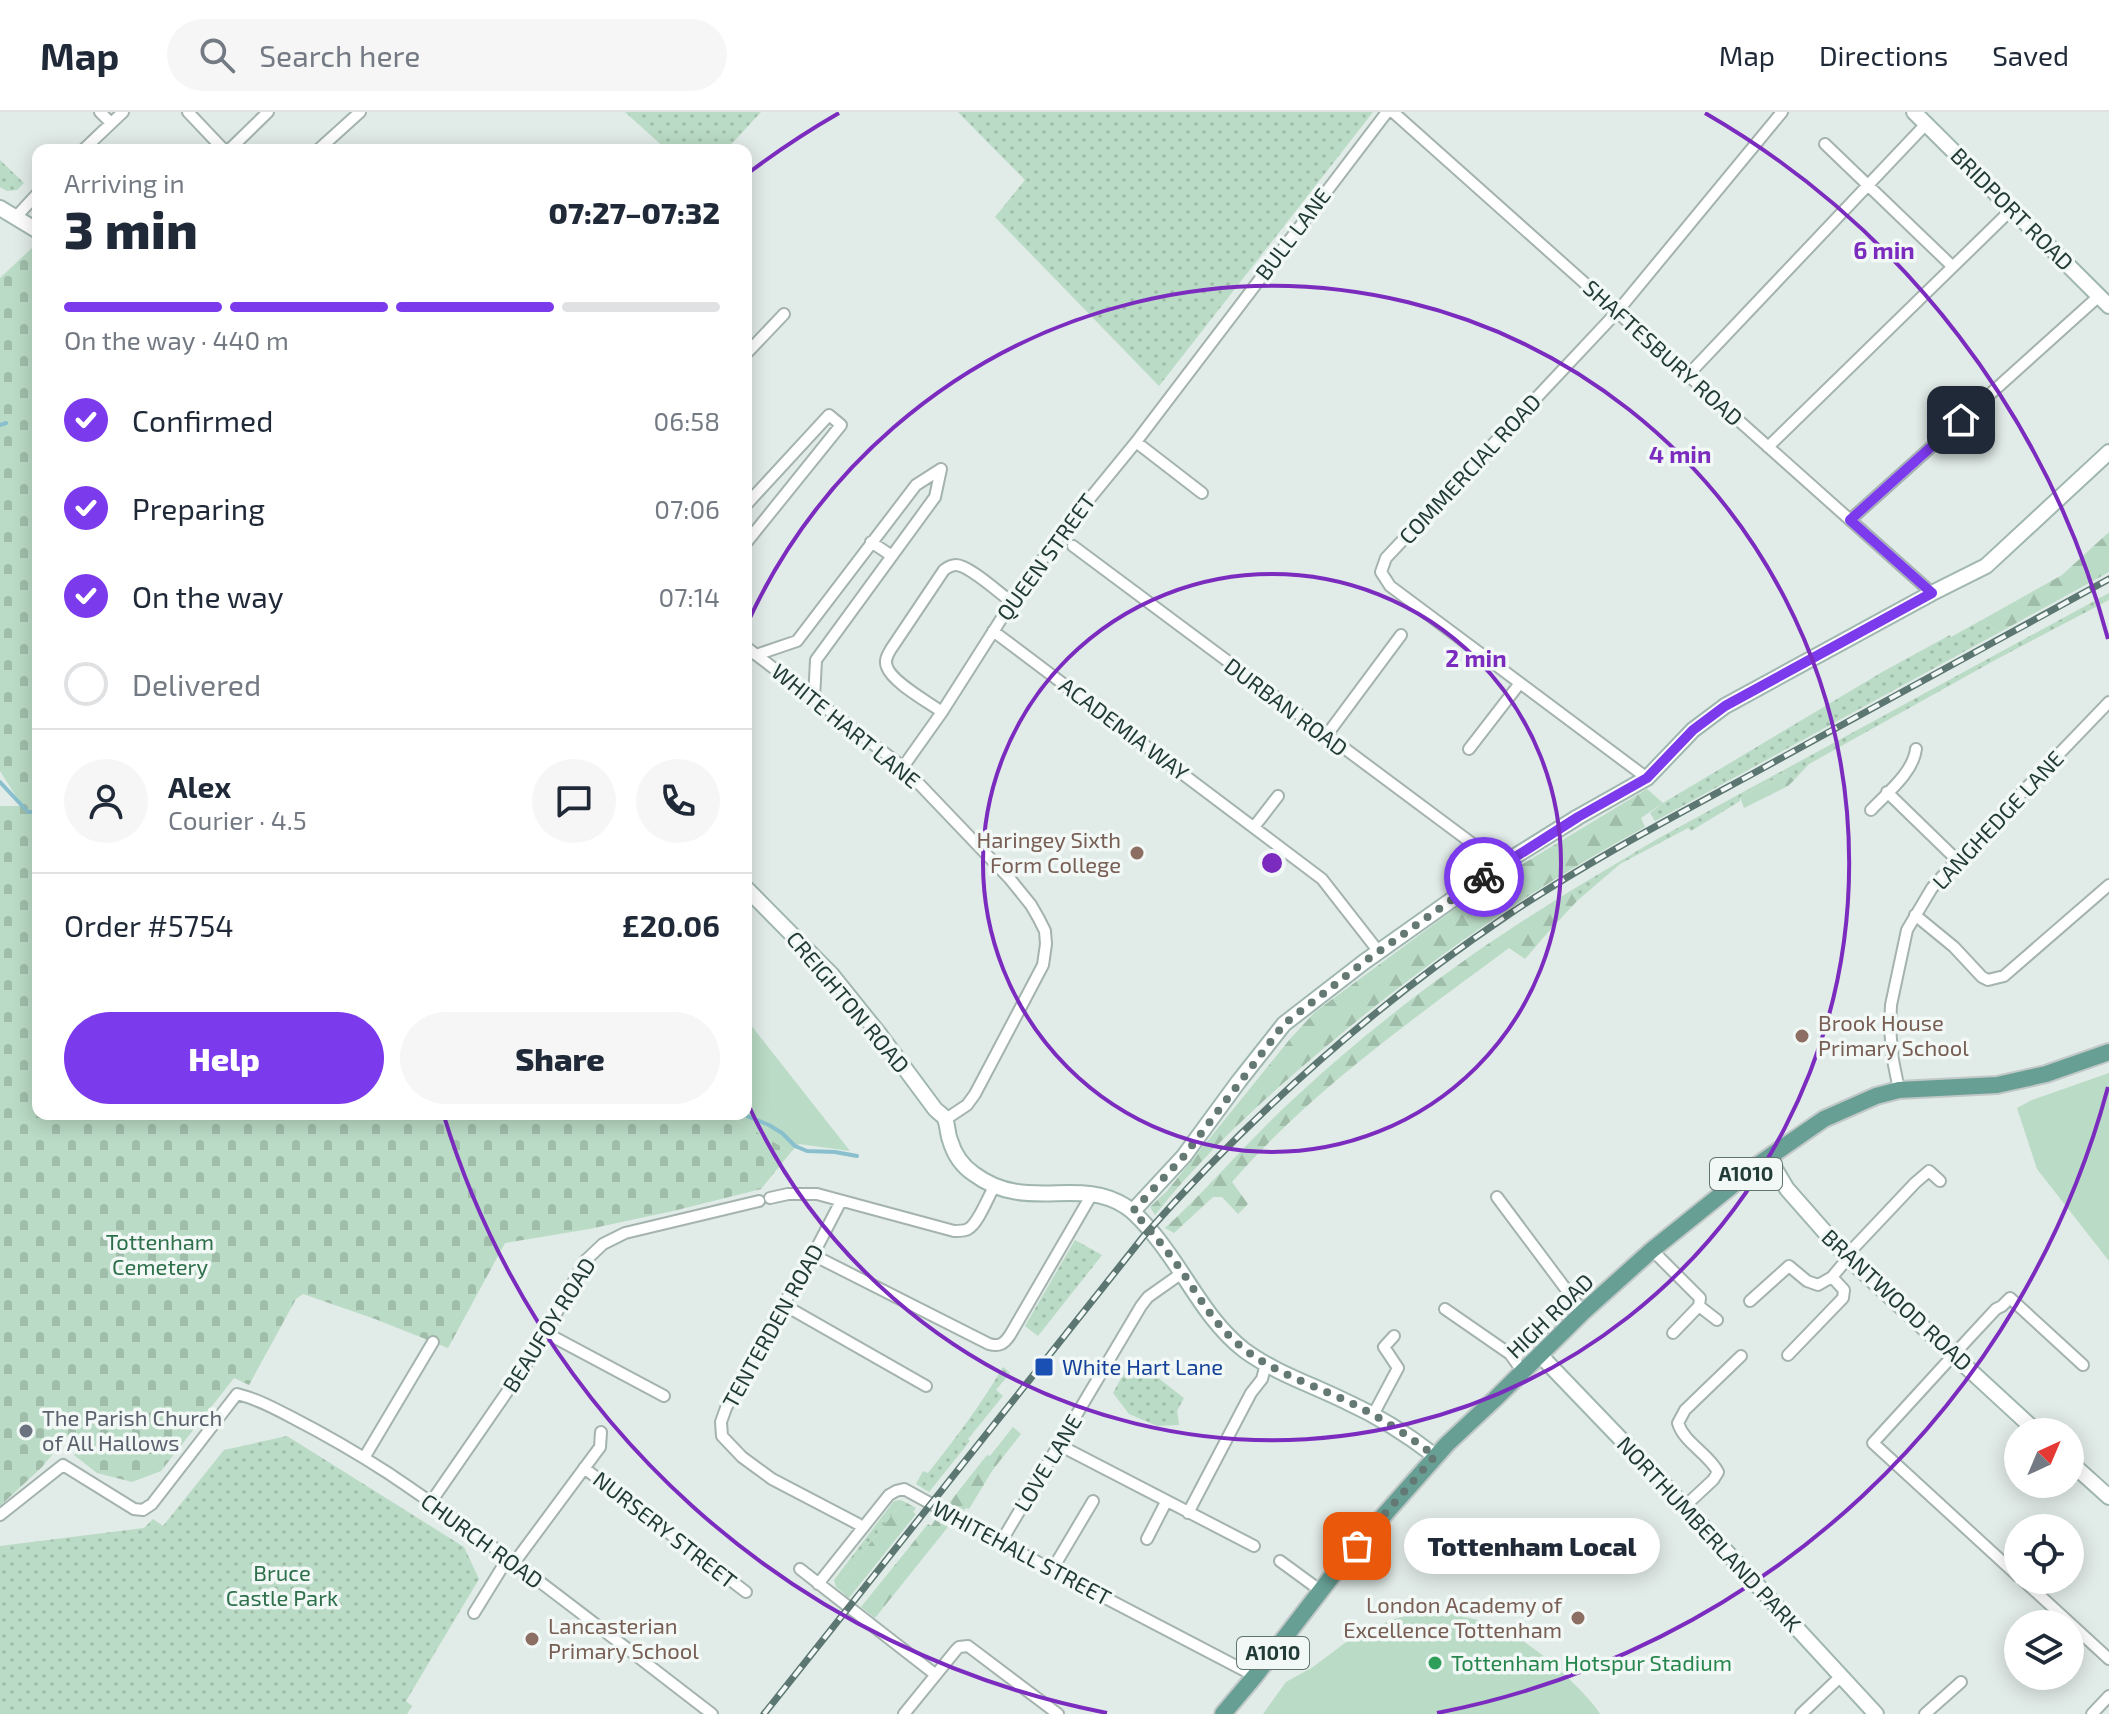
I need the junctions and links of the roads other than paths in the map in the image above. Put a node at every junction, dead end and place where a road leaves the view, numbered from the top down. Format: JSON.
{"nodes":[{"id":1,"x":100,"y":112,"type":"edge"},
{"id":2,"x":123,"y":112,"type":"edge"},
{"id":3,"x":188,"y":112,"type":"edge"},
{"id":4,"x":268,"y":112,"type":"edge"},
{"id":5,"x":360,"y":112,"type":"edge"},
{"id":6,"x":1387,"y":112,"type":"edge"},
{"id":7,"x":1393,"y":112,"type":"edge"},
{"id":8,"x":1782,"y":112,"type":"edge"},
{"id":9,"x":1914,"y":112,"type":"edge"},
{"id":10,"x":111,"y":123,"type":"junction"},
{"id":11,"x":1926,"y":124,"type":"junction"},
{"id":12,"x":89,"y":144,"type":"edge"},
{"id":13,"x":221,"y":144,"type":"edge"},
{"id":14,"x":233,"y":144,"type":"edge"},
{"id":15,"x":328,"y":144,"type":"edge"},
{"id":16,"x":1825,"y":144,"type":"dead end"},
{"id":17,"x":1868,"y":186,"type":"junction"},
{"id":18,"x":32,"y":200,"type":"edge"},
{"id":19,"x":0,"y":208,"type":"edge"},
{"id":20,"x":2011,"y":210,"type":"junction"},
{"id":21,"x":16,"y":217,"type":"junction"},
{"id":22,"x":32,"y":227,"type":"edge"},
{"id":23,"x":1952,"y":266,"type":"junction"},
{"id":24,"x":2104,"y":301,"type":"edge"},
{"id":25,"x":1617,"y":312,"type":"junction"},
{"id":26,"x":784,"y":314,"type":"dead end"},
{"id":27,"x":752,"y":348,"type":"edge"},
{"id":28,"x":1201,"y":356,"type":"joint"},
{"id":29,"x":1688,"y":375,"type":"junction"},
{"id":30,"x":1136,"y":442,"type":"junction"},
{"id":31,"x":1768,"y":447,"type":"junction"},
{"id":32,"x":2109,"y":452,"type":"edge"},
{"id":33,"x":785,"y":464,"type":"junction"},
{"id":34,"x":799,"y":476,"type":"junction"},
{"id":35,"x":1202,"y":493,"type":"dead end"},
{"id":36,"x":752,"y":499,"type":"edge"},
{"id":37,"x":1850,"y":520,"type":"junction"},
{"id":38,"x":752,"y":535,"type":"edge"},
{"id":39,"x":871,"y":542,"type":"junction"},
{"id":40,"x":1073,"y":546,"type":"dead end"},
{"id":41,"x":892,"y":556,"type":"junction"},
{"id":42,"x":1932,"y":593,"type":"junction"},
{"id":43,"x":1012,"y":602,"type":"junction"},
{"id":44,"x":993,"y":631,"type":"junction"},
{"id":45,"x":1401,"y":635,"type":"dead end"},
{"id":46,"x":752,"y":652,"type":"edge"},
{"id":47,"x":756,"y":655,"type":"junction"},
{"id":48,"x":1520,"y":683,"type":"junction"},
{"id":49,"x":814,"y":699,"type":"junction"},
{"id":50,"x":2109,"y":702,"type":"edge"},
{"id":51,"x":942,"y":712,"type":"junction"},
{"id":52,"x":1326,"y":736,"type":"junction"},
{"id":53,"x":1469,"y":749,"type":"dead end"},
{"id":54,"x":1916,"y":749,"type":"dead end"},
{"id":55,"x":903,"y":767,"type":"junction"},
{"id":56,"x":1647,"y":778,"type":"junction"},
{"id":57,"x":1887,"y":792,"type":"junction"},
{"id":58,"x":1278,"y":796,"type":"dead end"},
{"id":59,"x":1871,"y":810,"type":"dead end"},
{"id":60,"x":1254,"y":827,"type":"junction"},
{"id":61,"x":1957,"y":860,"type":"junction"},
{"id":62,"x":1501,"y":865,"type":"junction"},
{"id":63,"x":2109,"y":885,"type":"edge"},
{"id":64,"x":752,"y":894,"type":"edge"},
{"id":65,"x":1915,"y":915,"type":"junction"},
{"id":66,"x":1379,"y":952,"type":"junction"},
{"id":67,"x":2109,"y":1052,"type":"edge"},
{"id":68,"x":1899,"y":1090,"type":"junction"},
{"id":69,"x":946,"y":1119,"type":"junction"},
{"id":70,"x":1768,"y":1157,"type":"junction"},
{"id":71,"x":1940,"y":1181,"type":"dead end"},
{"id":72,"x":994,"y":1187,"type":"junction"},
{"id":73,"x":1092,"y":1194,"type":"junction"},
{"id":74,"x":1497,"y":1197,"type":"dead end"},
{"id":75,"x":841,"y":1201,"type":"junction"},
{"id":76,"x":1133,"y":1211,"type":"junction"},
{"id":77,"x":1652,"y":1250,"type":"junction"},
{"id":78,"x":813,"y":1255,"type":"junction"},
{"id":79,"x":1847,"y":1257,"type":"junction"},
{"id":80,"x":1182,"y":1273,"type":"junction"},
{"id":81,"x":1832,"y":1277,"type":"junction"},
{"id":82,"x":1750,"y":1301,"type":"dead end"},
{"id":83,"x":784,"y":1305,"type":"junction"},
{"id":84,"x":1699,"y":1306,"type":"junction"},
{"id":85,"x":1445,"y":1309,"type":"dead end"},
{"id":86,"x":1583,"y":1312,"type":"junction"},
{"id":87,"x":1717,"y":1320,"type":"dead end"},
{"id":88,"x":546,"y":1333,"type":"junction"},
{"id":89,"x":1673,"y":1333,"type":"dead end"},
{"id":90,"x":1394,"y":1336,"type":"dead end"},
{"id":91,"x":433,"y":1342,"type":"dead end"},
{"id":92,"x":1954,"y":1354,"type":"junction"},
{"id":93,"x":1540,"y":1355,"type":"junction"},
{"id":94,"x":1788,"y":1355,"type":"dead end"},
{"id":95,"x":1741,"y":1356,"type":"dead end"},
{"id":96,"x":1266,"y":1364,"type":"junction"},
{"id":97,"x":2083,"y":1365,"type":"dead end"},
{"id":98,"x":1523,"y":1372,"type":"junction"},
{"id":99,"x":926,"y":1386,"type":"dead end"},
{"id":100,"x":664,"y":1396,"type":"dead end"},
{"id":101,"x":1373,"y":1415,"type":"junction"},
{"id":102,"x":2022,"y":1418,"type":"edge"},
{"id":103,"x":601,"y":1432,"type":"dead end"},
{"id":104,"x":1059,"y":1445,"type":"junction"},
{"id":105,"x":1435,"y":1456,"type":"junction"},
{"id":106,"x":364,"y":1458,"type":"junction"},
{"id":107,"x":584,"y":1468,"type":"junction"},
{"id":108,"x":2084,"y":1475,"type":"edge"},
{"id":109,"x":2109,"y":1497,"type":"edge"},
{"id":110,"x":1093,"y":1501,"type":"dead end"},
{"id":111,"x":431,"y":1502,"type":"junction"},
{"id":112,"x":1166,"y":1502,"type":"junction"},
{"id":113,"x":1684,"y":1507,"type":"junction"},
{"id":114,"x":1188,"y":1513,"type":"junction"},
{"id":115,"x":0,"y":1515,"type":"edge"},
{"id":116,"x":858,"y":1524,"type":"dead end"},
{"id":117,"x":1147,"y":1539,"type":"dead end"},
{"id":118,"x":1001,"y":1542,"type":"junction"},
{"id":119,"x":1254,"y":1546,"type":"dead end"},
{"id":120,"x":511,"y":1561,"type":"junction"},
{"id":121,"x":1280,"y":1561,"type":"dead end"},
{"id":122,"x":2004,"y":1563,"type":"edge"},
{"id":123,"x":800,"y":1569,"type":"dead end"},
{"id":124,"x":1052,"y":1570,"type":"junction"},
{"id":125,"x":818,"y":1584,"type":"junction"},
{"id":126,"x":1321,"y":1591,"type":"junction"},
{"id":127,"x":746,"y":1592,"type":"dead end"},
{"id":128,"x":2038,"y":1594,"type":"edge"},
{"id":129,"x":474,"y":1613,"type":"dead end"},
{"id":130,"x":2109,"y":1659,"type":"edge"},
{"id":131,"x":936,"y":1675,"type":"junction"},
{"id":132,"x":1255,"y":1676,"type":"junction"},
{"id":133,"x":1841,"y":1676,"type":"junction"},
{"id":134,"x":1961,"y":1682,"type":"dead end"},
{"id":135,"x":2109,"y":1696,"type":"edge"},
{"id":136,"x":712,"y":1714,"type":"edge"},
{"id":137,"x":904,"y":1714,"type":"edge"},
{"id":138,"x":1058,"y":1714,"type":"edge"},
{"id":139,"x":1223,"y":1714,"type":"edge"},
{"id":140,"x":1801,"y":1714,"type":"edge"},
{"id":141,"x":1876,"y":1714,"type":"edge"},
{"id":142,"x":1925,"y":1714,"type":"edge"},
{"id":143,"x":2092,"y":1714,"type":"edge"}],
"edges":[{"from":1,"to":10,"type":"street"},
{"from":2,"to":10,"type":"street"},
{"from":3,"to":13,"type":"street"},
{"from":4,"to":14,"type":"street"},
{"from":5,"to":15,"type":"street"},
{"from":6,"to":28,"type":"street","name":"BULL LANE"},
{"from":7,"to":25,"type":"street","name":"SHAFTESBURY ROAD"},
{"from":8,"to":25,"type":"street","name":"COMMERCIAL ROAD"},
{"from":9,"to":11,"type":"street","name":"BRIDPORT ROAD"},
{"from":10,"to":12,"type":"street"},
{"from":11,"to":17,"type":"street"},
{"from":11,"to":20,"type":"street","name":"BRIDPORT ROAD"},
{"from":16,"to":17,"type":"street"},
{"from":17,"to":23,"type":"street"},
{"from":17,"to":29,"type":"street"},
{"from":18,"to":21,"type":"street"},
{"from":19,"to":21,"type":"street"},
{"from":20,"to":23,"type":"street"},
{"from":20,"to":24,"type":"street","name":"BRIDPORT ROAD"},
{"from":21,"to":22,"type":"street"},
{"from":23,"to":31,"type":"street"},
{"from":24,"to":37,"type":"street"},
{"from":25,"to":29,"type":"street","name":"SHAFTESBURY ROAD"},
{"from":25,"to":48,"type":"street","name":"COMMERCIAL ROAD"},
{"from":26,"to":27,"type":"street"},
{"from":28,"to":30,"type":"street","name":"QUEEN STREET"},
{"from":29,"to":31,"type":"street","name":"SHAFTESBURY ROAD"},
{"from":30,"to":35,"type":"street"},
{"from":30,"to":43,"type":"street","name":"QUEEN STREET"},
{"from":31,"to":37,"type":"street","name":"SHAFTESBURY ROAD"},
{"from":32,"to":42,"type":"street"},
{"from":33,"to":34,"type":"street"},
{"from":33,"to":34,"type":"street"},
{"from":33,"to":36,"type":"street"},
{"from":34,"to":38,"type":"street"},
{"from":37,"to":42,"type":"street","name":"SHAFTESBURY ROAD"},
{"from":39,"to":41,"type":"street"},
{"from":39,"to":41,"type":"street"},
{"from":39,"to":47,"type":"street"},
{"from":40,"to":52,"type":"street","name":"DURBAN ROAD"},
{"from":41,"to":49,"type":"street"},
{"from":42,"to":56,"type":"street"},
{"from":43,"to":44,"type":"street","name":"QUEEN STREET"},
{"from":43,"to":51,"type":"street"},
{"from":44,"to":51,"type":"street","name":"QUEEN STREET"},
{"from":44,"to":60,"type":"street","name":"ACADEMIA WAY"},
{"from":45,"to":52,"type":"street"},
{"from":46,"to":47,"type":"street","name":"WHITE HART LANE"},
{"from":47,"to":49,"type":"street","name":"WHITE HART LANE"},
{"from":48,"to":53,"type":"street"},
{"from":48,"to":56,"type":"street","name":"COMMERCIAL ROAD"},
{"from":49,"to":55,"type":"street","name":"WHITE HART LANE"},
{"from":50,"to":61,"type":"street","name":"LANGHEDGE LANE"},
{"from":51,"to":55,"type":"street","name":"QUEEN STREET"},
{"from":52,"to":62,"type":"street","name":"DURBAN ROAD"},
{"from":54,"to":57,"type":"street"},
{"from":55,"to":69,"type":"street","name":"WHITE HART LANE"},
{"from":56,"to":62,"type":"street"},
{"from":57,"to":59,"type":"street"},
{"from":57,"to":61,"type":"street"},
{"from":58,"to":60,"type":"street"},
{"from":60,"to":66,"type":"street","name":"ACADEMIA WAY"},
{"from":61,"to":65,"type":"street","name":"LANGHEDGE LANE"},
{"from":62,"to":66,"type":"street"},
{"from":63,"to":65,"type":"street"},
{"from":64,"to":69,"type":"street","name":"CREIGHTON ROAD"},
{"from":65,"to":68,"type":"street","name":"LANGHEDGE LANE"},
{"from":66,"to":76,"type":"street"},
{"from":67,"to":68,"type":"main road","name":"HIGH ROAD","number":"A1010"},
{"from":68,"to":70,"type":"main road","name":"HIGH ROAD","number":"A1010"},
{"from":69,"to":72,"type":"street"},
{"from":70,"to":77,"type":"main road","name":"HIGH ROAD","number":"A1010"},
{"from":70,"to":79,"type":"street","name":"BRANTWOOD ROAD"},
{"from":71,"to":79,"type":"street"},
{"from":72,"to":73,"type":"street"},
{"from":72,"to":75,"type":"street","name":"BEAUFOY ROAD"},
{"from":73,"to":76,"type":"street"},
{"from":73,"to":78,"type":"street"},
{"from":74,"to":86,"type":"street"},
{"from":75,"to":78,"type":"street","name":"TENTERDEN ROAD"},
{"from":75,"to":88,"type":"street","name":"BEAUFOY ROAD"},
{"from":76,"to":80,"type":"street"},
{"from":77,"to":84,"type":"street"},
{"from":77,"to":86,"type":"main road","name":"HIGH ROAD","number":"A1010"},
{"from":78,"to":83,"type":"street","name":"TENTERDEN ROAD"},
{"from":79,"to":81,"type":"street"},
{"from":79,"to":92,"type":"street","name":"BRANTWOOD ROAD"},
{"from":80,"to":96,"type":"street"},
{"from":80,"to":104,"type":"street","name":"LOVE LANE"},
{"from":81,"to":82,"type":"street"},
{"from":81,"to":94,"type":"street"},
{"from":83,"to":99,"type":"street"},
{"from":83,"to":116,"type":"street","name":"TENTERDEN ROAD"},
{"from":84,"to":87,"type":"street"},
{"from":84,"to":89,"type":"street"},
{"from":85,"to":98,"type":"street"},
{"from":86,"to":93,"type":"main road","name":"HIGH ROAD","number":"A1010"},
{"from":88,"to":100,"type":"street"},
{"from":88,"to":111,"type":"street","name":"BEAUFOY ROAD"},
{"from":90,"to":101,"type":"street"},
{"from":91,"to":106,"type":"street"},
{"from":92,"to":97,"type":"street"},
{"from":92,"to":102,"type":"street","name":"BRANTWOOD ROAD"},
{"from":92,"to":122,"type":"street"},
{"from":93,"to":98,"type":"main road","name":"HIGH ROAD","number":"A1010"},
{"from":93,"to":113,"type":"street","name":"NORTHUMBERLAND PARK"},
{"from":95,"to":113,"type":"street"},
{"from":96,"to":101,"type":"street"},
{"from":96,"to":114,"type":"street"},
{"from":98,"to":105,"type":"main road","name":"HIGH ROAD","number":"A1010"},
{"from":101,"to":105,"type":"street"},
{"from":103,"to":107,"type":"street"},
{"from":104,"to":112,"type":"street"},
{"from":104,"to":118,"type":"street","name":"LOVE LANE"},
{"from":105,"to":126,"type":"main road","name":"HIGH ROAD","number":"A1010"},
{"from":106,"to":111,"type":"street","name":"CHURCH ROAD"},
{"from":106,"to":115,"type":"street","name":"CHURCH ROAD"},
{"from":107,"to":120,"type":"street"},
{"from":107,"to":127,"type":"street","name":"NURSERY STREET"},
{"from":108,"to":109,"type":"street"},
{"from":110,"to":124,"type":"street"},
{"from":111,"to":120,"type":"street","name":"CHURCH ROAD"},
{"from":112,"to":114,"type":"street"},
{"from":112,"to":117,"type":"street"},
{"from":113,"to":133,"type":"street","name":"NORTHUMBERLAND PARK"},
{"from":114,"to":119,"type":"street"},
{"from":118,"to":124,"type":"street","name":"WHITEHALL STREET"},
{"from":118,"to":125,"type":"street","name":"WHITEHALL STREET"},
{"from":120,"to":129,"type":"street"},
{"from":120,"to":136,"type":"street","name":"CHURCH ROAD"},
{"from":121,"to":126,"type":"street"},
{"from":123,"to":125,"type":"street"},
{"from":124,"to":132,"type":"street","name":"WHITEHALL STREET"},
{"from":125,"to":131,"type":"street"},
{"from":126,"to":132,"type":"main road","name":"HIGH ROAD","number":"A1010"},
{"from":128,"to":130,"type":"street"},
{"from":131,"to":137,"type":"street"},
{"from":131,"to":138,"type":"street"},
{"from":132,"to":139,"type":"main road","name":"HIGH ROAD","number":"A1010"},
{"from":133,"to":140,"type":"street"},
{"from":133,"to":141,"type":"street","name":"NORTHUMBERLAND PARK"},
{"from":134,"to":142,"type":"street"},
{"from":135,"to":143,"type":"street"}]}
